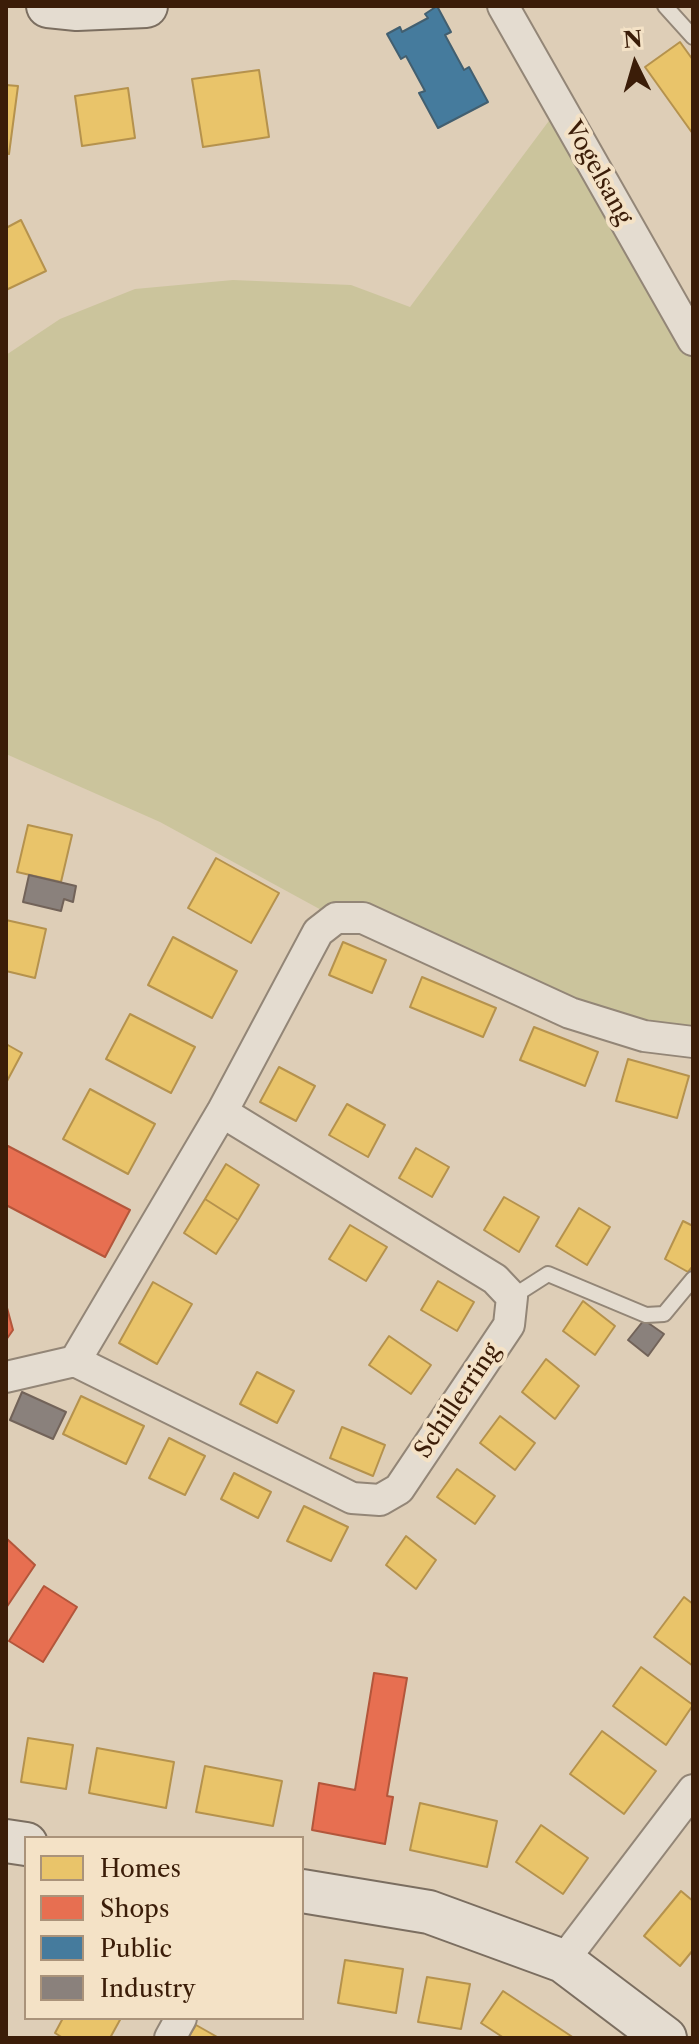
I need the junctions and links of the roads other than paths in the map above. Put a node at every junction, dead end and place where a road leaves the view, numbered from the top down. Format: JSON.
{"nodes":[{"id":1,"x":48,"y":6,"type":"edge"},
{"id":2,"x":146,"y":6,"type":"edge"},
{"id":3,"x":503,"y":6,"type":"edge"},
{"id":4,"x":665,"y":6,"type":"edge"},
{"id":5,"x":693,"y":37,"type":"edge"},
{"id":6,"x":693,"y":340,"type":"edge"},
{"id":7,"x":693,"y":1042,"type":"edge"},
{"id":8,"x":222,"y":1112,"type":"junction"},
{"id":9,"x":693,"y":1279,"type":"edge"},
{"id":10,"x":512,"y":1297,"type":"junction"},
{"id":11,"x":75,"y":1361,"type":"junction"},
{"id":12,"x":6,"y":1377,"type":"edge"},
{"id":13,"x":693,"y":1790,"type":"edge"},
{"id":14,"x":304,"y":1891,"type":"edge"},
{"id":15,"x":563,"y":1961,"type":"junction"},
{"id":16,"x":180,"y":2020,"type":"edge"},
{"id":17,"x":170,"y":2038,"type":"edge"},
{"id":18,"x":665,"y":2038,"type":"edge"}],
"edges":[{"from":1,"to":2,"type":"main road"},
{"from":3,"to":6,"type":"street","name":"Vogelsang"},
{"from":4,"to":5,"type":"lane"},
{"from":7,"to":8,"type":"street"},
{"from":8,"to":10,"type":"street"},
{"from":8,"to":11,"type":"street"},
{"from":9,"to":10,"type":"lane"},
{"from":10,"to":11,"type":"street","name":"Schillerring"},
{"from":11,"to":12,"type":"street"},
{"from":13,"to":15,"type":"street"},
{"from":14,"to":15,"type":"main road"},
{"from":15,"to":18,"type":"main road"},
{"from":16,"to":17,"type":"street"}]}
